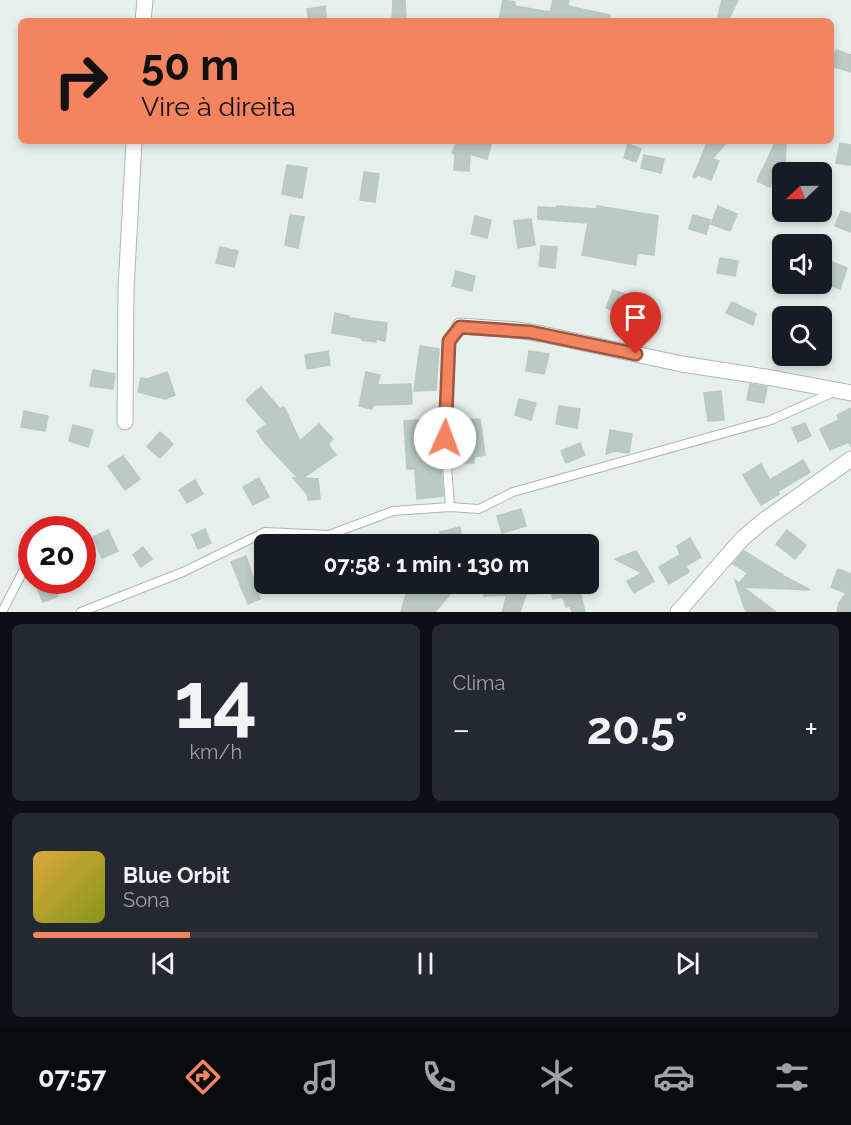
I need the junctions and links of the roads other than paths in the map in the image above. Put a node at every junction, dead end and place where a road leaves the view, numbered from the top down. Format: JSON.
{"nodes":[{"id":1,"x":145,"y":0,"type":"edge"},
{"id":2,"x":143,"y":18,"type":"edge"},
{"id":3,"x":134,"y":144,"type":"edge"},
{"id":4,"x":460,"y":327,"type":"joint"},
{"id":5,"x":835,"y":391,"type":"junction"},
{"id":6,"x":851,"y":393,"type":"edge"},
{"id":7,"x":125,"y":422,"type":"dead end"},
{"id":8,"x":851,"y":459,"type":"edge"},
{"id":9,"x":450,"y":507,"type":"junction"},
{"id":10,"x":18,"y":581,"type":"edge"},
{"id":11,"x":2,"y":612,"type":"edge"},
{"id":12,"x":81,"y":612,"type":"edge"},
{"id":13,"x":678,"y":612,"type":"edge"}],
"edges":[{"from":1,"to":2,"type":"street"},
{"from":3,"to":7,"type":"street"},
{"from":4,"to":5,"type":"street"},
{"from":4,"to":9,"type":"lane"},
{"from":5,"to":6,"type":"street"},
{"from":5,"to":9,"type":"lane"},
{"from":8,"to":13,"type":"street"},
{"from":9,"to":12,"type":"lane"},
{"from":10,"to":11,"type":"lane"}]}
